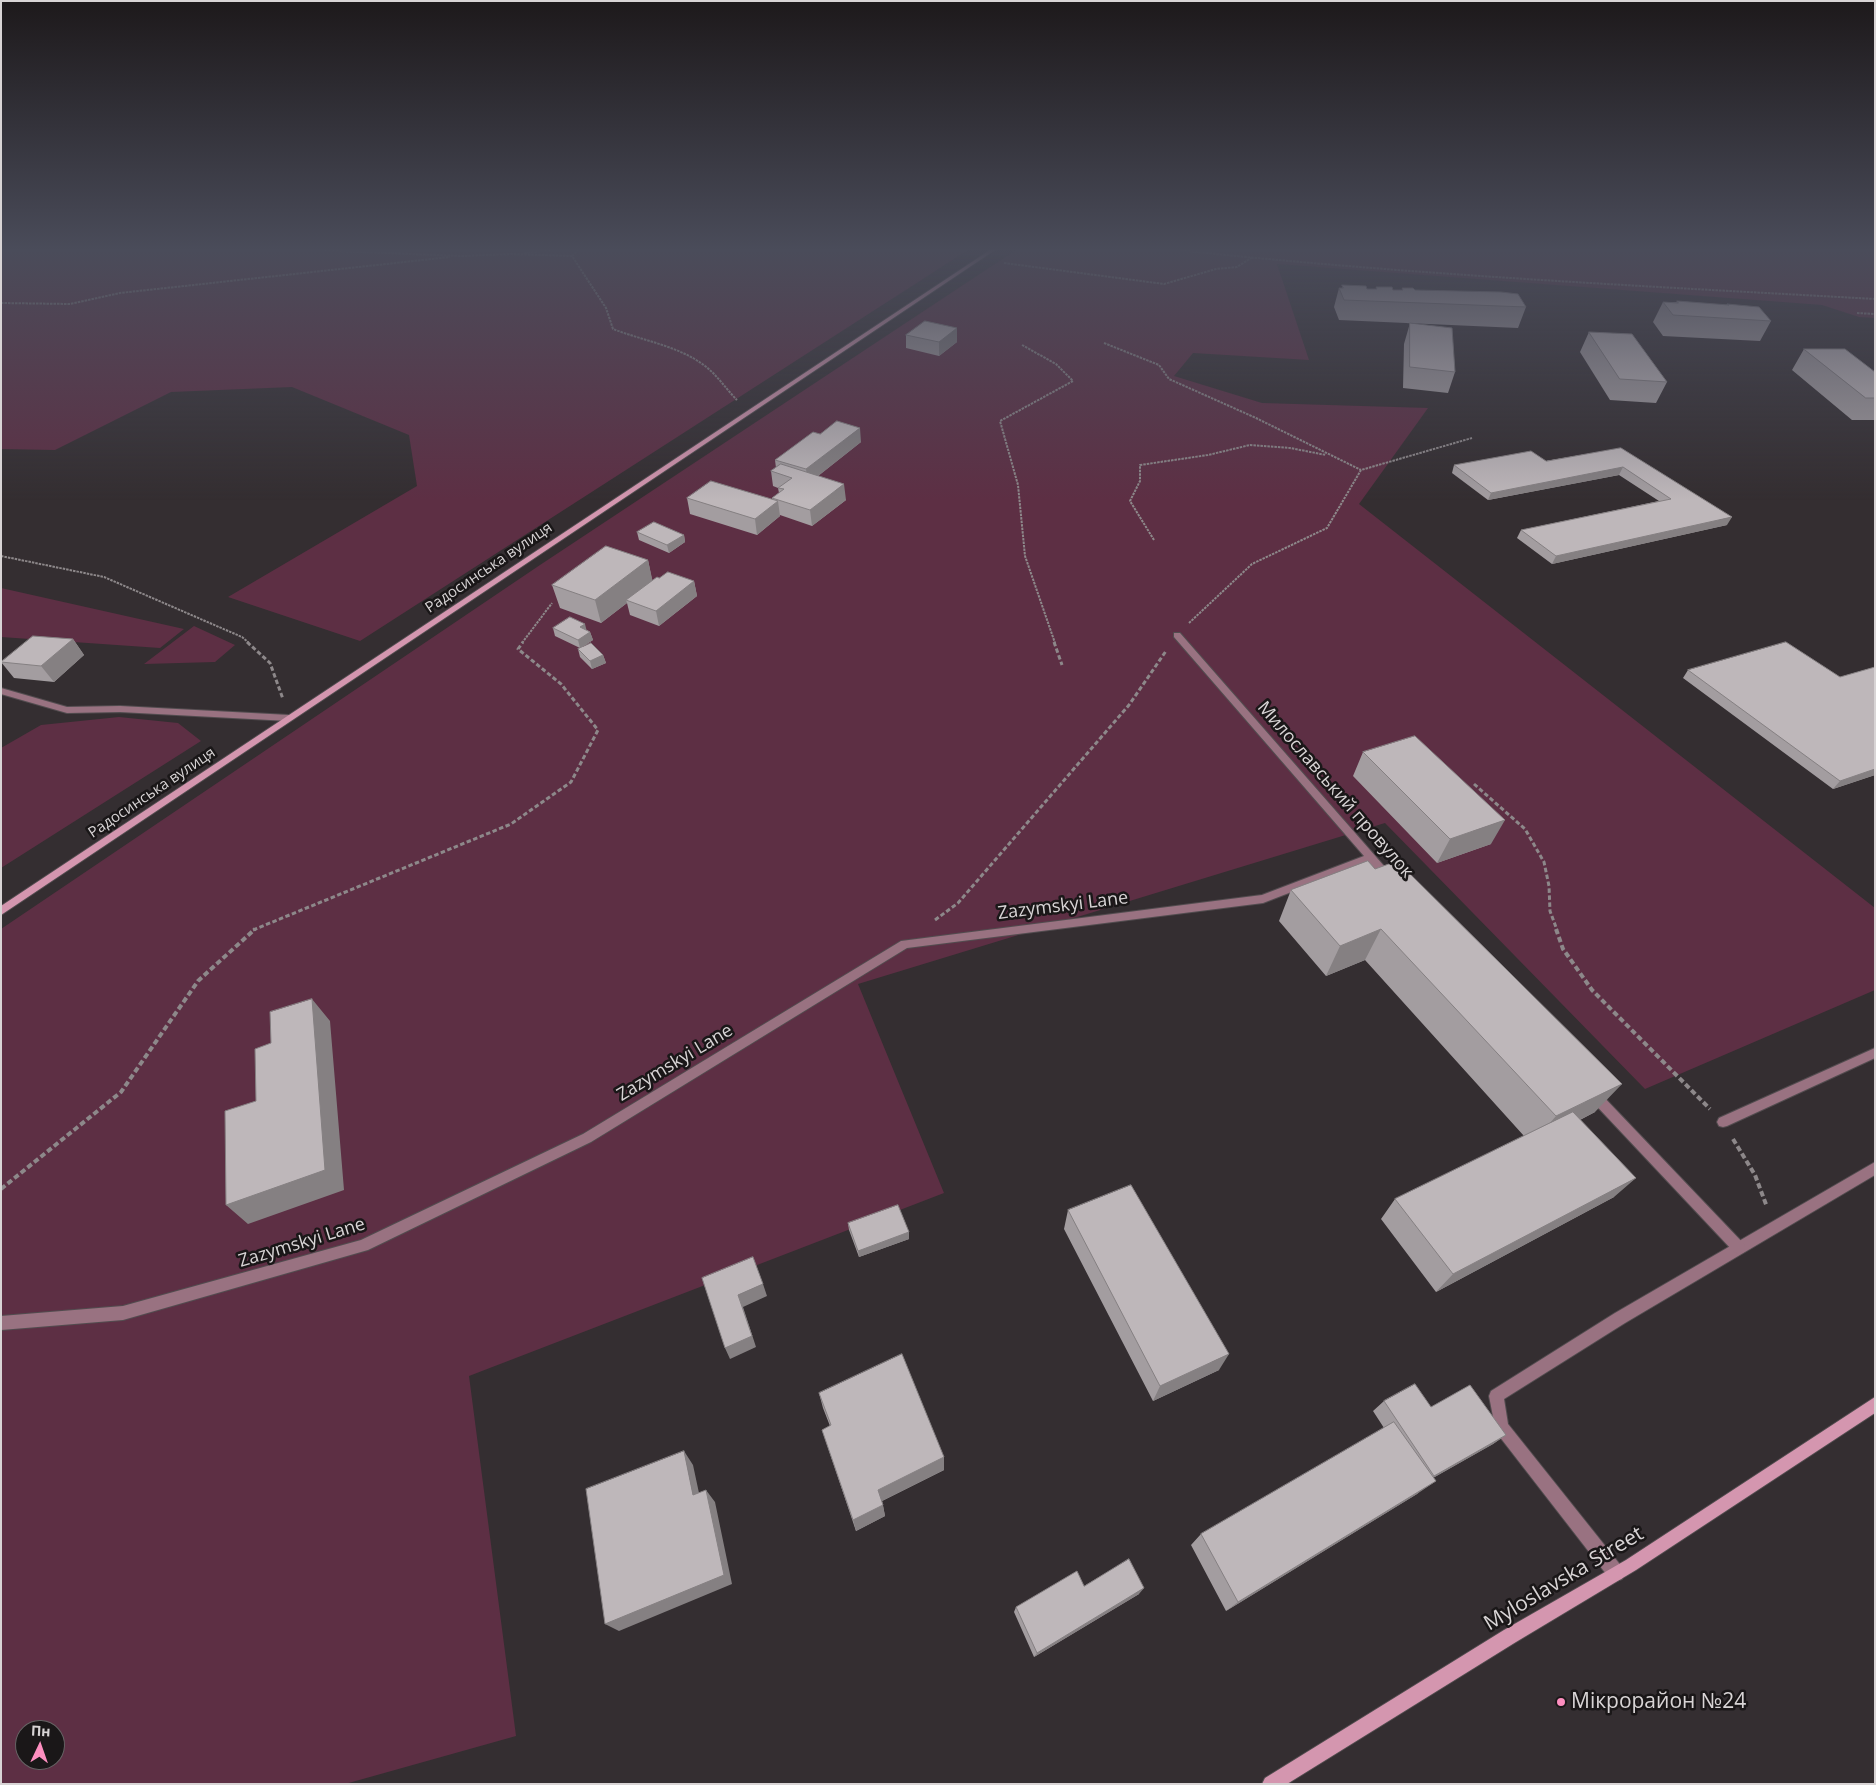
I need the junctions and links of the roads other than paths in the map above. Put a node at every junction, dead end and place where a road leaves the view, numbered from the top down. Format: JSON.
{"nodes":[{"id":1,"x":867,"y":333,"type":"edge"},
{"id":2,"x":1177,"y":635,"type":"road end"},
{"id":3,"x":1,"y":691,"type":"edge"},
{"id":4,"x":289,"y":718,"type":"junction"},
{"id":5,"x":1370,"y":858,"type":"junction"},
{"id":6,"x":1397,"y":886,"type":"edge"},
{"id":7,"x":1,"y":911,"type":"edge"},
{"id":8,"x":1875,"y":1053,"type":"edge"},
{"id":9,"x":1585,"y":1086,"type":"edge"},
{"id":10,"x":1723,"y":1122,"type":"road end"},
{"id":11,"x":1875,"y":1168,"type":"edge"},
{"id":12,"x":1739,"y":1248,"type":"junction"},
{"id":13,"x":1,"y":1323,"type":"edge"},
{"id":14,"x":1875,"y":1404,"type":"edge"},
{"id":15,"x":1616,"y":1573,"type":"junction"},
{"id":16,"x":1271,"y":1784,"type":"edge"}],
"edges":[{"from":1,"to":4,"type":"main road","name":"Радосинська вулиця"},
{"from":2,"to":5,"type":"street","name":"Милославський провулок"},
{"from":3,"to":4,"type":"street"},
{"from":4,"to":7,"type":"main road","name":"Радосинська вулиця"},
{"from":5,"to":6,"type":"street","name":"Милославський провулок"},
{"from":5,"to":13,"type":"street","name":"Zazymskyi Lane"},
{"from":8,"to":10,"type":"street"},
{"from":9,"to":12,"type":"street"},
{"from":11,"to":12,"type":"street"},
{"from":12,"to":15,"type":"street"},
{"from":14,"to":15,"type":"main road","name":"Myloslavska Street"},
{"from":15,"to":16,"type":"main road","name":"Myloslavska Street"}]}
